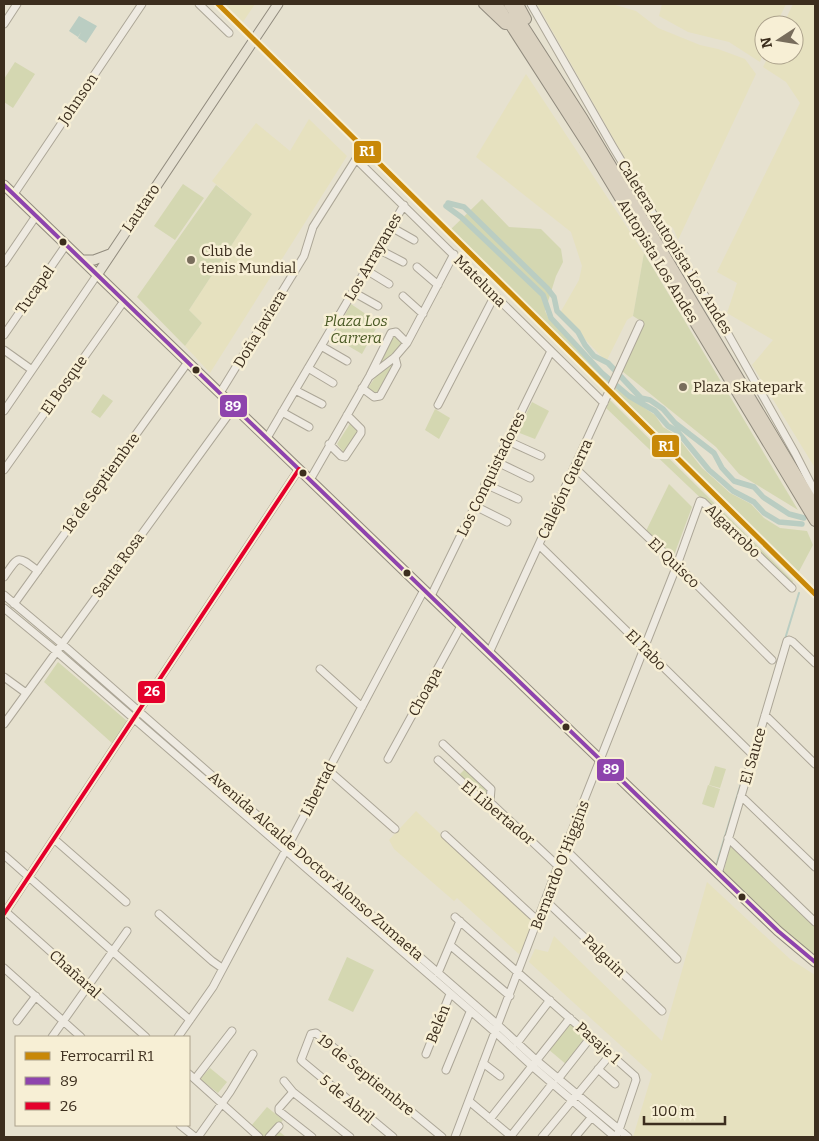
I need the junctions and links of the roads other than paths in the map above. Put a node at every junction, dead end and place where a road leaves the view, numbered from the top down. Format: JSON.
{"nodes":[{"id":1,"x":17,"y":4,"type":"edge"},
{"id":2,"x":142,"y":4,"type":"edge"},
{"id":3,"x":199,"y":4,"type":"edge"},
{"id":4,"x":278,"y":4,"type":"edge"},
{"id":5,"x":484,"y":4,"type":"edge"},
{"id":6,"x":497,"y":4,"type":"edge"},
{"id":7,"x":509,"y":4,"type":"edge"},
{"id":8,"x":518,"y":4,"type":"edge"},
{"id":9,"x":531,"y":4,"type":"edge"},
{"id":10,"x":4,"y":24,"type":"edge"},
{"id":11,"x":229,"y":34,"type":"dead end"},
{"id":12,"x":523,"y":44,"type":"junction"},
{"id":13,"x":551,"y":67,"type":"junction"},
{"id":14,"x":356,"y":159,"type":"joint"},
{"id":15,"x":4,"y":187,"type":"edge"},
{"id":16,"x":14,"y":194,"type":"junction"},
{"id":17,"x":404,"y":205,"type":"junction"},
{"id":18,"x":36,"y":216,"type":"junction"},
{"id":19,"x":391,"y":227,"type":"junction"},
{"id":20,"x":414,"y":240,"type":"dead end"},
{"id":21,"x":66,"y":245,"type":"junction"},
{"id":22,"x":378,"y":249,"type":"junction"},
{"id":23,"x":110,"y":254,"type":"junction"},
{"id":24,"x":454,"y":254,"type":"junction"},
{"id":25,"x":82,"y":260,"type":"junction"},
{"id":26,"x":403,"y":262,"type":"dead end"},
{"id":27,"x":4,"y":263,"type":"edge"},
{"id":28,"x":417,"y":267,"type":"dead end"},
{"id":29,"x":366,"y":270,"type":"junction"},
{"id":30,"x":97,"y":275,"type":"junction"},
{"id":31,"x":389,"y":284,"type":"dead end"},
{"id":32,"x":438,"y":285,"type":"junction"},
{"id":33,"x":353,"y":292,"type":"junction"},
{"id":34,"x":495,"y":295,"type":"junction"},
{"id":35,"x":403,"y":296,"type":"dead end"},
{"id":36,"x":124,"y":301,"type":"junction"},
{"id":37,"x":378,"y":306,"type":"dead end"},
{"id":38,"x":423,"y":314,"type":"junction"},
{"id":39,"x":640,"y":324,"type":"dead end"},
{"id":40,"x":4,"y":335,"type":"edge"},
{"id":41,"x":407,"y":343,"type":"junction"},
{"id":42,"x":321,"y":346,"type":"junction"},
{"id":43,"x":4,"y":350,"type":"edge"},
{"id":44,"x":552,"y":351,"type":"junction"},
{"id":45,"x":395,"y":357,"type":"junction"},
{"id":46,"x":347,"y":361,"type":"dead end"},
{"id":47,"x":188,"y":362,"type":"junction"},
{"id":48,"x":308,"y":368,"type":"junction"},
{"id":49,"x":32,"y":370,"type":"junction"},
{"id":50,"x":368,"y":377,"type":"junction"},
{"id":51,"x":333,"y":383,"type":"dead end"},
{"id":52,"x":362,"y":388,"type":"junction"},
{"id":53,"x":295,"y":390,"type":"junction"},
{"id":54,"x":220,"y":394,"type":"junction"},
{"id":55,"x":604,"y":403,"type":"junction"},
{"id":56,"x":322,"y":404,"type":"dead end"},
{"id":57,"x":438,"y":405,"type":"dead end"},
{"id":58,"x":234,"y":407,"type":"junction"},
{"id":59,"x":4,"y":411,"type":"edge"},
{"id":60,"x":282,"y":412,"type":"junction"},
{"id":61,"x":347,"y":415,"type":"junction"},
{"id":62,"x":309,"y":427,"type":"dead end"},
{"id":63,"x":267,"y":438,"type":"junction"},
{"id":64,"x":508,"y":441,"type":"junction"},
{"id":65,"x":329,"y":444,"type":"junction"},
{"id":66,"x":540,"y":456,"type":"dead end"},
{"id":67,"x":497,"y":462,"type":"junction"},
{"id":68,"x":574,"y":467,"type":"junction"},
{"id":69,"x":299,"y":469,"type":"junction"},
{"id":70,"x":4,"y":470,"type":"edge"},
{"id":71,"x":530,"y":478,"type":"dead end"},
{"id":72,"x":310,"y":480,"type":"junction"},
{"id":73,"x":485,"y":484,"type":"junction"},
{"id":74,"x":815,"y":492,"type":"edge"},
{"id":75,"x":518,"y":499,"type":"dead end"},
{"id":76,"x":475,"y":506,"type":"junction"},
{"id":77,"x":815,"y":506,"type":"edge"},
{"id":78,"x":507,"y":522,"type":"dead end"},
{"id":79,"x":815,"y":522,"type":"edge"},
{"id":80,"x":539,"y":545,"type":"junction"},
{"id":81,"x":677,"y":565,"type":"junction"},
{"id":82,"x":38,"y":571,"type":"junction"},
{"id":83,"x":4,"y":577,"type":"edge"},
{"id":84,"x":792,"y":588,"type":"dead end"},
{"id":85,"x":427,"y":593,"type":"junction"},
{"id":86,"x":4,"y":595,"type":"edge"},
{"id":87,"x":14,"y":604,"type":"junction"},
{"id":88,"x":4,"y":608,"type":"edge"},
{"id":89,"x":461,"y":626,"type":"junction"},
{"id":90,"x":61,"y":643,"type":"junction"},
{"id":91,"x":644,"y":648,"type":"junction"},
{"id":92,"x":56,"y":651,"type":"junction"},
{"id":93,"x":489,"y":653,"type":"junction"},
{"id":94,"x":772,"y":660,"type":"dead end"},
{"id":95,"x":815,"y":663,"type":"edge"},
{"id":96,"x":320,"y":669,"type":"dead end"},
{"id":97,"x":4,"y":676,"type":"edge"},
{"id":98,"x":26,"y":693,"type":"junction"},
{"id":99,"x":362,"y":707,"type":"junction"},
{"id":100,"x":139,"y":711,"type":"junction"},
{"id":101,"x":765,"y":715,"type":"junction"},
{"id":102,"x":134,"y":719,"type":"junction"},
{"id":103,"x":4,"y":724,"type":"edge"},
{"id":104,"x":443,"y":744,"type":"dead end"},
{"id":105,"x":753,"y":755,"type":"junction"},
{"id":106,"x":388,"y":759,"type":"dead end"},
{"id":107,"x":438,"y":760,"type":"dead end"},
{"id":108,"x":601,"y":760,"type":"junction"},
{"id":109,"x":815,"y":764,"type":"edge"},
{"id":110,"x":328,"y":770,"type":"junction"},
{"id":111,"x":741,"y":796,"type":"junction"},
{"id":112,"x":490,"y":802,"type":"junction"},
{"id":113,"x":394,"y":829,"type":"dead end"},
{"id":114,"x":445,"y":835,"type":"dead end"},
{"id":115,"x":728,"y":838,"type":"junction"},
{"id":116,"x":54,"y":839,"type":"junction"},
{"id":117,"x":288,"y":847,"type":"junction"},
{"id":118,"x":565,"y":849,"type":"junction"},
{"id":119,"x":4,"y":854,"type":"edge"},
{"id":120,"x":558,"y":866,"type":"junction"},
{"id":121,"x":815,"y":867,"type":"edge"},
{"id":122,"x":718,"y":874,"type":"junction"},
{"id":123,"x":29,"y":877,"type":"junction"},
{"id":124,"x":545,"y":900,"type":"junction"},
{"id":125,"x":126,"y":902,"type":"dead end"},
{"id":126,"x":4,"y":912,"type":"edge"},
{"id":127,"x":159,"y":914,"type":"dead end"},
{"id":128,"x":538,"y":921,"type":"junction"},
{"id":129,"x":815,"y":922,"type":"edge"},
{"id":130,"x":127,"y":931,"type":"dead end"},
{"id":131,"x":450,"y":945,"type":"junction"},
{"id":132,"x":113,"y":952,"type":"junction"},
{"id":133,"x":676,"y":959,"type":"dead end"},
{"id":134,"x":815,"y":962,"type":"edge"},
{"id":135,"x":222,"y":968,"type":"junction"},
{"id":136,"x":5,"y":972,"type":"edge"},
{"id":137,"x":518,"y":972,"type":"junction"},
{"id":138,"x":438,"y":973,"type":"junction"},
{"id":139,"x":88,"y":986,"type":"junction"},
{"id":140,"x":450,"y":994,"type":"junction"},
{"id":141,"x":36,"y":996,"type":"junction"},
{"id":142,"x":510,"y":996,"type":"junction"},
{"id":143,"x":550,"y":1000,"type":"junction"},
{"id":144,"x":662,"y":1011,"type":"dead end"},
{"id":145,"x":470,"y":1012,"type":"junction"},
{"id":146,"x":570,"y":1018,"type":"junction"},
{"id":147,"x":190,"y":1020,"type":"junction"},
{"id":148,"x":17,"y":1021,"type":"dead end"},
{"id":149,"x":64,"y":1021,"type":"junction"},
{"id":150,"x":496,"y":1028,"type":"junction"},
{"id":151,"x":232,"y":1030,"type":"dead end"},
{"id":152,"x":53,"y":1036,"type":"edge"},
{"id":153,"x":80,"y":1036,"type":"edge"},
{"id":154,"x":145,"y":1036,"type":"edge"},
{"id":155,"x":179,"y":1036,"type":"edge"},
{"id":156,"x":591,"y":1037,"type":"junction"},
{"id":157,"x":517,"y":1043,"type":"junction"},
{"id":158,"x":253,"y":1054,"type":"dead end"},
{"id":159,"x":426,"y":1054,"type":"dead end"},
{"id":160,"x":610,"y":1055,"type":"junction"},
{"id":161,"x":301,"y":1060,"type":"joint"},
{"id":162,"x":534,"y":1063,"type":"junction"},
{"id":163,"x":483,"y":1064,"type":"junction"},
{"id":164,"x":598,"y":1069,"type":"junction"},
{"id":165,"x":446,"y":1070,"type":"dead end"},
{"id":166,"x":192,"y":1076,"type":"edge"},
{"id":167,"x":500,"y":1076,"type":"dead end"},
{"id":168,"x":284,"y":1081,"type":"dead end"},
{"id":169,"x":555,"y":1081,"type":"junction"},
{"id":170,"x":615,"y":1084,"type":"dead end"},
{"id":171,"x":293,"y":1092,"type":"junction"},
{"id":172,"x":575,"y":1097,"type":"junction"},
{"id":173,"x":469,"y":1101,"type":"junction"},
{"id":174,"x":222,"y":1104,"type":"junction"},
{"id":175,"x":591,"y":1118,"type":"junction"},
{"id":176,"x":490,"y":1119,"type":"junction"},
{"id":177,"x":181,"y":1126,"type":"edge"},
{"id":178,"x":279,"y":1126,"type":"dead end"},
{"id":179,"x":456,"y":1134,"type":"edge"},
{"id":180,"x":614,"y":1135,"type":"edge"},
{"id":181,"x":197,"y":1137,"type":"edge"},
{"id":182,"x":258,"y":1137,"type":"edge"},
{"id":183,"x":269,"y":1137,"type":"edge"},
{"id":184,"x":312,"y":1137,"type":"edge"},
{"id":185,"x":350,"y":1137,"type":"edge"},
{"id":186,"x":393,"y":1137,"type":"edge"},
{"id":187,"x":442,"y":1137,"type":"edge"},
{"id":188,"x":465,"y":1137,"type":"edge"},
{"id":189,"x":512,"y":1137,"type":"edge"},
{"id":190,"x":542,"y":1137,"type":"edge"},
{"id":191,"x":575,"y":1137,"type":"edge"},
{"id":192,"x":628,"y":1137,"type":"edge"}],
"edges":[{"from":1,"to":10,"type":"street"},
{"from":2,"to":16,"type":"street","name":"Johnson"},
{"from":3,"to":11,"type":"street"},
{"from":4,"to":23,"type":"main road","name":"Lautaro"},
{"from":5,"to":12,"type":"highway"},
{"from":6,"to":12,"type":"highway","name":"Autopista Los Andes"},
{"from":7,"to":13,"type":"highway","name":"Autopista Los Andes"},
{"from":8,"to":13,"type":"highway"},
{"from":9,"to":74,"type":"street","name":"Caletera Autopista Los Andes"},
{"from":12,"to":79,"type":"highway","name":"Autopista Los Andes"},
{"from":13,"to":77,"type":"highway","name":"Autopista Los Andes"},
{"from":14,"to":17,"type":"street","name":"Mateluna"},
{"from":14,"to":54,"type":"street","name":"Doña Javiera"},
{"from":15,"to":16,"type":"main road"},
{"from":16,"to":18,"type":"main road"},
{"from":17,"to":19,"type":"street","name":"Los Arrayanes"},
{"from":17,"to":24,"type":"street","name":"Mateluna"},
{"from":18,"to":21,"type":"main road"},
{"from":18,"to":27,"type":"street"},
{"from":19,"to":20,"type":"street"},
{"from":19,"to":22,"type":"street","name":"Los Arrayanes"},
{"from":21,"to":25,"type":"main road"},
{"from":21,"to":40,"type":"street","name":"Tucapel"},
{"from":22,"to":26,"type":"street"},
{"from":22,"to":29,"type":"street","name":"Los Arrayanes"},
{"from":23,"to":25,"type":"main road"},
{"from":23,"to":30,"type":"main road","name":"Lautaro"},
{"from":24,"to":32,"type":"street"},
{"from":24,"to":34,"type":"street","name":"Mateluna"},
{"from":25,"to":30,"type":"main road"},
{"from":28,"to":32,"type":"street"},
{"from":29,"to":31,"type":"street"},
{"from":29,"to":33,"type":"street","name":"Los Arrayanes"},
{"from":30,"to":36,"type":"main road"},
{"from":30,"to":49,"type":"street","name":"Lautaro"},
{"from":32,"to":38,"type":"street"},
{"from":33,"to":37,"type":"street"},
{"from":33,"to":42,"type":"street","name":"Los Arrayanes"},
{"from":34,"to":44,"type":"street","name":"Mateluna"},
{"from":34,"to":57,"type":"street"},
{"from":35,"to":38,"type":"street"},
{"from":36,"to":47,"type":"main road"},
{"from":36,"to":70,"type":"street","name":"El Bosque"},
{"from":38,"to":41,"type":"street"},
{"from":39,"to":55,"type":"street","name":"Callejón Guerra"},
{"from":41,"to":45,"type":"street"},
{"from":41,"to":50,"type":"street"},
{"from":42,"to":46,"type":"street"},
{"from":42,"to":48,"type":"street","name":"Los Arrayanes"},
{"from":43,"to":49,"type":"street"},
{"from":44,"to":55,"type":"street","name":"Mateluna"},
{"from":44,"to":64,"type":"street","name":"Los Conquistadores"},
{"from":45,"to":50,"type":"street"},
{"from":45,"to":52,"type":"street"},
{"from":47,"to":54,"type":"main road"},
{"from":47,"to":82,"type":"street","name":"18 de Septiembre"},
{"from":48,"to":51,"type":"street"},
{"from":48,"to":53,"type":"street","name":"Los Arrayanes"},
{"from":49,"to":59,"type":"street","name":"Lautaro"},
{"from":50,"to":52,"type":"street"},
{"from":52,"to":61,"type":"street"},
{"from":53,"to":56,"type":"street"},
{"from":53,"to":60,"type":"street","name":"Los Arrayanes"},
{"from":54,"to":58,"type":"main road"},
{"from":55,"to":68,"type":"street","name":"Callejón Guerra"},
{"from":58,"to":63,"type":"main road"},
{"from":58,"to":90,"type":"street","name":"Santa Rosa"},
{"from":60,"to":62,"type":"street"},
{"from":60,"to":63,"type":"street","name":"Los Arrayanes"},
{"from":61,"to":65,"type":"street"},
{"from":61,"to":65,"type":"street"},
{"from":63,"to":69,"type":"main road"},
{"from":64,"to":66,"type":"street"},
{"from":64,"to":67,"type":"street","name":"Los Conquistadores"},
{"from":65,"to":72,"type":"street"},
{"from":67,"to":71,"type":"street"},
{"from":67,"to":73,"type":"street","name":"Los Conquistadores"},
{"from":68,"to":80,"type":"street","name":"Callejón Guerra"},
{"from":68,"to":81,"type":"street","name":"El Quisco"},
{"from":69,"to":72,"type":"main road"},
{"from":69,"to":100,"type":"street"},
{"from":72,"to":85,"type":"main road"},
{"from":73,"to":75,"type":"street"},
{"from":73,"to":76,"type":"street","name":"Los Conquistadores"},
{"from":76,"to":78,"type":"street"},
{"from":76,"to":85,"type":"street","name":"Los Conquistadores"},
{"from":80,"to":91,"type":"street","name":"El Tabo"},
{"from":80,"to":93,"type":"street","name":"Callejón Guerra"},
{"from":81,"to":84,"type":"street","name":"Algarrobo"},
{"from":81,"to":91,"type":"street","name":"Bernardo O'Higgins"},
{"from":81,"to":94,"type":"street","name":"El Quisco"},
{"from":82,"to":83,"type":"street"},
{"from":82,"to":87,"type":"street","name":"18 de Septiembre"},
{"from":85,"to":89,"type":"main road"},
{"from":85,"to":99,"type":"street","name":"Libertad"},
{"from":86,"to":87,"type":"street","name":"Avenida Alcalde Doctor Alonso Zumaeta"},
{"from":87,"to":90,"type":"street","name":"Avenida Alcalde Doctor Alonso Zumaeta"},
{"from":88,"to":92,"type":"street","name":"Avenida Alcalde Doctor Alonso Zumaeta"},
{"from":89,"to":93,"type":"main road"},
{"from":89,"to":106,"type":"street","name":"Choapa"},
{"from":90,"to":92,"type":"street","name":"Santa Rosa"},
{"from":90,"to":100,"type":"street","name":"Avenida Alcalde Doctor Alonso Zumaeta"},
{"from":91,"to":105,"type":"street","name":"El Tabo"},
{"from":91,"to":108,"type":"street","name":"Bernardo O'Higgins"},
{"from":92,"to":98,"type":"street","name":"Santa Rosa"},
{"from":92,"to":102,"type":"street","name":"Avenida Alcalde Doctor Alonso Zumaeta"},
{"from":93,"to":108,"type":"main road"},
{"from":95,"to":101,"type":"street","name":"El Sauce"},
{"from":96,"to":99,"type":"street"},
{"from":97,"to":98,"type":"street"},
{"from":98,"to":103,"type":"street","name":"Santa Rosa"},
{"from":99,"to":110,"type":"street","name":"Libertad"},
{"from":100,"to":102,"type":"street"},
{"from":100,"to":117,"type":"street","name":"Avenida Alcalde Doctor Alonso Zumaeta"},
{"from":101,"to":105,"type":"street","name":"El Sauce"},
{"from":101,"to":109,"type":"street"},
{"from":102,"to":116,"type":"street"},
{"from":102,"to":117,"type":"street","name":"Avenida Alcalde Doctor Alonso Zumaeta"},
{"from":104,"to":112,"type":"street"},
{"from":105,"to":111,"type":"street","name":"El Sauce"},
{"from":107,"to":112,"type":"street","name":"El Libertador"},
{"from":108,"to":118,"type":"street","name":"Bernardo O'Higgins"},
{"from":108,"to":122,"type":"main road"},
{"from":110,"to":113,"type":"street"},
{"from":110,"to":117,"type":"street","name":"Libertad"},
{"from":111,"to":115,"type":"street","name":"El Sauce"},
{"from":111,"to":121,"type":"street"},
{"from":112,"to":120,"type":"street","name":"El Libertador"},
{"from":114,"to":128,"type":"street"},
{"from":115,"to":122,"type":"street","name":"El Sauce"},
{"from":115,"to":129,"type":"street"},
{"from":116,"to":123,"type":"street"},
{"from":116,"to":125,"type":"street"},
{"from":117,"to":135,"type":"street","name":"Libertad"},
{"from":117,"to":138,"type":"street","name":"Avenida Alcalde Doctor Alonso Zumaeta"},
{"from":117,"to":140,"type":"street","name":"Avenida Alcalde Doctor Alonso Zumaeta"},
{"from":118,"to":120,"type":"street","name":"Bernardo O'Higgins"},
{"from":118,"to":133,"type":"street"},
{"from":119,"to":123,"type":"street"},
{"from":120,"to":124,"type":"street","name":"Bernardo O'Higgins"},
{"from":122,"to":134,"type":"main road"},
{"from":123,"to":126,"type":"street"},
{"from":123,"to":132,"type":"street"},
{"from":124,"to":128,"type":"street","name":"Bernardo O'Higgins"},
{"from":124,"to":144,"type":"street","name":"Palguin"},
{"from":126,"to":139,"type":"street","name":"Chañaral"},
{"from":127,"to":135,"type":"street"},
{"from":128,"to":137,"type":"street","name":"Bernardo O'Higgins"},
{"from":130,"to":132,"type":"street"},
{"from":131,"to":137,"type":"street","name":"Pasaje 1"},
{"from":131,"to":138,"type":"street"},
{"from":131,"to":142,"type":"street"},
{"from":132,"to":139,"type":"street"},
{"from":132,"to":147,"type":"street"},
{"from":135,"to":147,"type":"street","name":"Libertad"},
{"from":136,"to":141,"type":"street"},
{"from":137,"to":142,"type":"street","name":"Bernardo O'Higgins"},
{"from":137,"to":143,"type":"street","name":"Pasaje 1"},
{"from":138,"to":150,"type":"street","name":"Avenida Alcalde Doctor Alonso Zumaeta"},
{"from":139,"to":149,"type":"street"},
{"from":139,"to":154,"type":"street","name":"Chañaral"},
{"from":140,"to":145,"type":"street","name":"Avenida Alcalde Doctor Alonso Zumaeta"},
{"from":140,"to":159,"type":"street","name":"Belén"},
{"from":141,"to":148,"type":"street"},
{"from":141,"to":149,"type":"street"},
{"from":142,"to":150,"type":"street","name":"Bernardo O'Higgins"},
{"from":143,"to":146,"type":"street","name":"Pasaje 1"},
{"from":143,"to":157,"type":"street"},
{"from":145,"to":150,"type":"street","name":"Avenida Alcalde Doctor Alonso Zumaeta"},
{"from":145,"to":165,"type":"street"},
{"from":146,"to":156,"type":"street","name":"Pasaje 1"},
{"from":146,"to":162,"type":"street"},
{"from":147,"to":155,"type":"street","name":"Libertad"},
{"from":149,"to":152,"type":"street"},
{"from":149,"to":153,"type":"street"},
{"from":150,"to":157,"type":"street","name":"Avenida Alcalde Doctor Alonso Zumaeta"},
{"from":150,"to":162,"type":"street","name":"Avenida Alcalde Doctor Alonso Zumaeta"},
{"from":150,"to":163,"type":"street","name":"Bernardo O'Higgins"},
{"from":151,"to":166,"type":"street"},
{"from":156,"to":160,"type":"street","name":"Pasaje 1"},
{"from":156,"to":169,"type":"street"},
{"from":157,"to":162,"type":"street","name":"Avenida Alcalde Doctor Alonso Zumaeta"},
{"from":158,"to":174,"type":"street"},
{"from":160,"to":164,"type":"street"},
{"from":160,"to":180,"type":"street","name":"Pasaje 1"},
{"from":161,"to":186,"type":"street","name":"5 de Abril"},
{"from":161,"to":187,"type":"street","name":"19 de Septiembre"},
{"from":162,"to":169,"type":"street","name":"Avenida Alcalde Doctor Alonso Zumaeta"},
{"from":162,"to":176,"type":"street"},
{"from":163,"to":167,"type":"street"},
{"from":163,"to":173,"type":"street","name":"Bernardo O'Higgins"},
{"from":164,"to":170,"type":"street"},
{"from":164,"to":172,"type":"street"},
{"from":166,"to":174,"type":"street"},
{"from":168,"to":171,"type":"street"},
{"from":169,"to":172,"type":"street","name":"Avenida Alcalde Doctor Alonso Zumaeta"},
{"from":169,"to":189,"type":"street"},
{"from":171,"to":184,"type":"street"},
{"from":171,"to":185,"type":"street"},
{"from":172,"to":175,"type":"street","name":"Avenida Alcalde Doctor Alonso Zumaeta"},
{"from":172,"to":180,"type":"street","name":"Avenida Alcalde Doctor Alonso Zumaeta"},
{"from":172,"to":190,"type":"street"},
{"from":173,"to":176,"type":"street"},
{"from":173,"to":179,"type":"street","name":"Bernardo O'Higgins"},
{"from":174,"to":181,"type":"street"},
{"from":174,"to":182,"type":"street"},
{"from":175,"to":180,"type":"street","name":"Avenida Alcalde Doctor Alonso Zumaeta"},
{"from":175,"to":191,"type":"street"},
{"from":176,"to":189,"type":"street"},
{"from":177,"to":181,"type":"street"},
{"from":178,"to":183,"type":"street"},
{"from":179,"to":188,"type":"street"},
{"from":180,"to":192,"type":"street","name":"Avenida Alcalde Doctor Alonso Zumaeta"}]}
